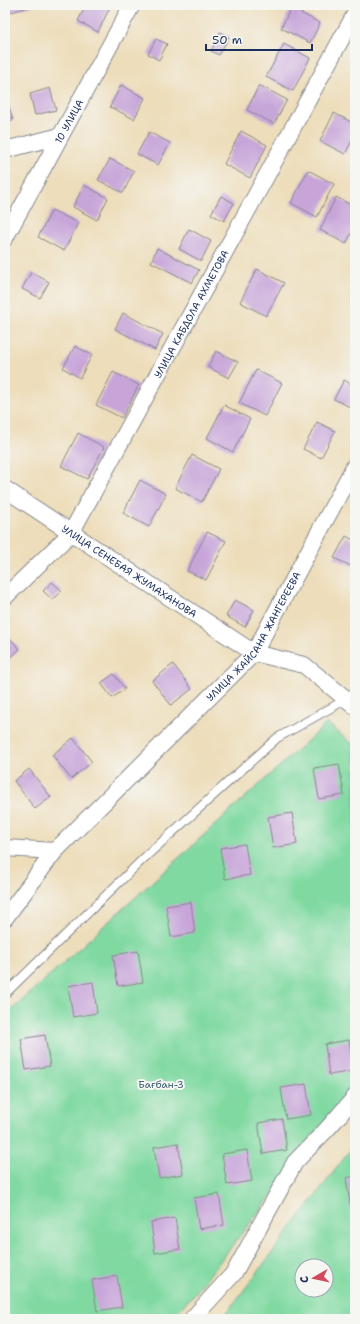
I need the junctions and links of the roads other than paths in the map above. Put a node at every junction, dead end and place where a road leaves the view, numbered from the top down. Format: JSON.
{"nodes":[{"id":1,"x":132,"y":5,"type":"edge"},
{"id":2,"x":355,"y":14,"type":"edge"},
{"id":3,"x":60,"y":136,"type":"junction"},
{"id":4,"x":5,"y":150,"type":"edge"},
{"id":5,"x":5,"y":238,"type":"edge"},
{"id":6,"x":355,"y":465,"type":"edge"},
{"id":7,"x":5,"y":489,"type":"edge"},
{"id":8,"x":71,"y":533,"type":"junction"},
{"id":9,"x":5,"y":597,"type":"edge"},
{"id":10,"x":254,"y":653,"type":"junction"},
{"id":11,"x":350,"y":703,"type":"edge"},
{"id":12,"x":5,"y":848,"type":"edge"},
{"id":13,"x":55,"y":851,"type":"junction"},
{"id":14,"x":5,"y":918,"type":"edge"},
{"id":15,"x":5,"y":994,"type":"edge"},
{"id":16,"x":355,"y":1097,"type":"edge"},
{"id":17,"x":192,"y":1319,"type":"edge"}],
"edges":[{"from":1,"to":3,"type":"street","name":"10 УЛИЦА"},
{"from":2,"to":8,"type":"street","name":"УЛИЦА КАБДОЛА АХМЕТОВА"},
{"from":3,"to":4,"type":"street"},
{"from":3,"to":5,"type":"street","name":"10 УЛИЦА"},
{"from":6,"to":10,"type":"street","name":"УЛИЦА ЖАЙСАНА ЖАНГЕРЕЕВА"},
{"from":7,"to":8,"type":"street","name":"УЛИЦА СЕНЕБАЯ ЖУМАХАНОВА"},
{"from":8,"to":9,"type":"street","name":"УЛИЦА КАБДОЛА АХМЕТОВА"},
{"from":8,"to":10,"type":"street","name":"УЛИЦА СЕНЕБАЯ ЖУМАХАНОВА"},
{"from":10,"to":11,"type":"street","name":"УЛИЦА СЕНЕБАЯ ЖУМАХАНОВА"},
{"from":10,"to":13,"type":"street","name":"УЛИЦА ЖАЙСАНА ЖАНГЕРЕЕВА"},
{"from":11,"to":15,"type":"lane"},
{"from":12,"to":13,"type":"street"},
{"from":13,"to":14,"type":"street","name":"УЛИЦА ЖАЙСАНА ЖАНГЕРЕЕВА"},
{"from":16,"to":17,"type":"street"}]}
